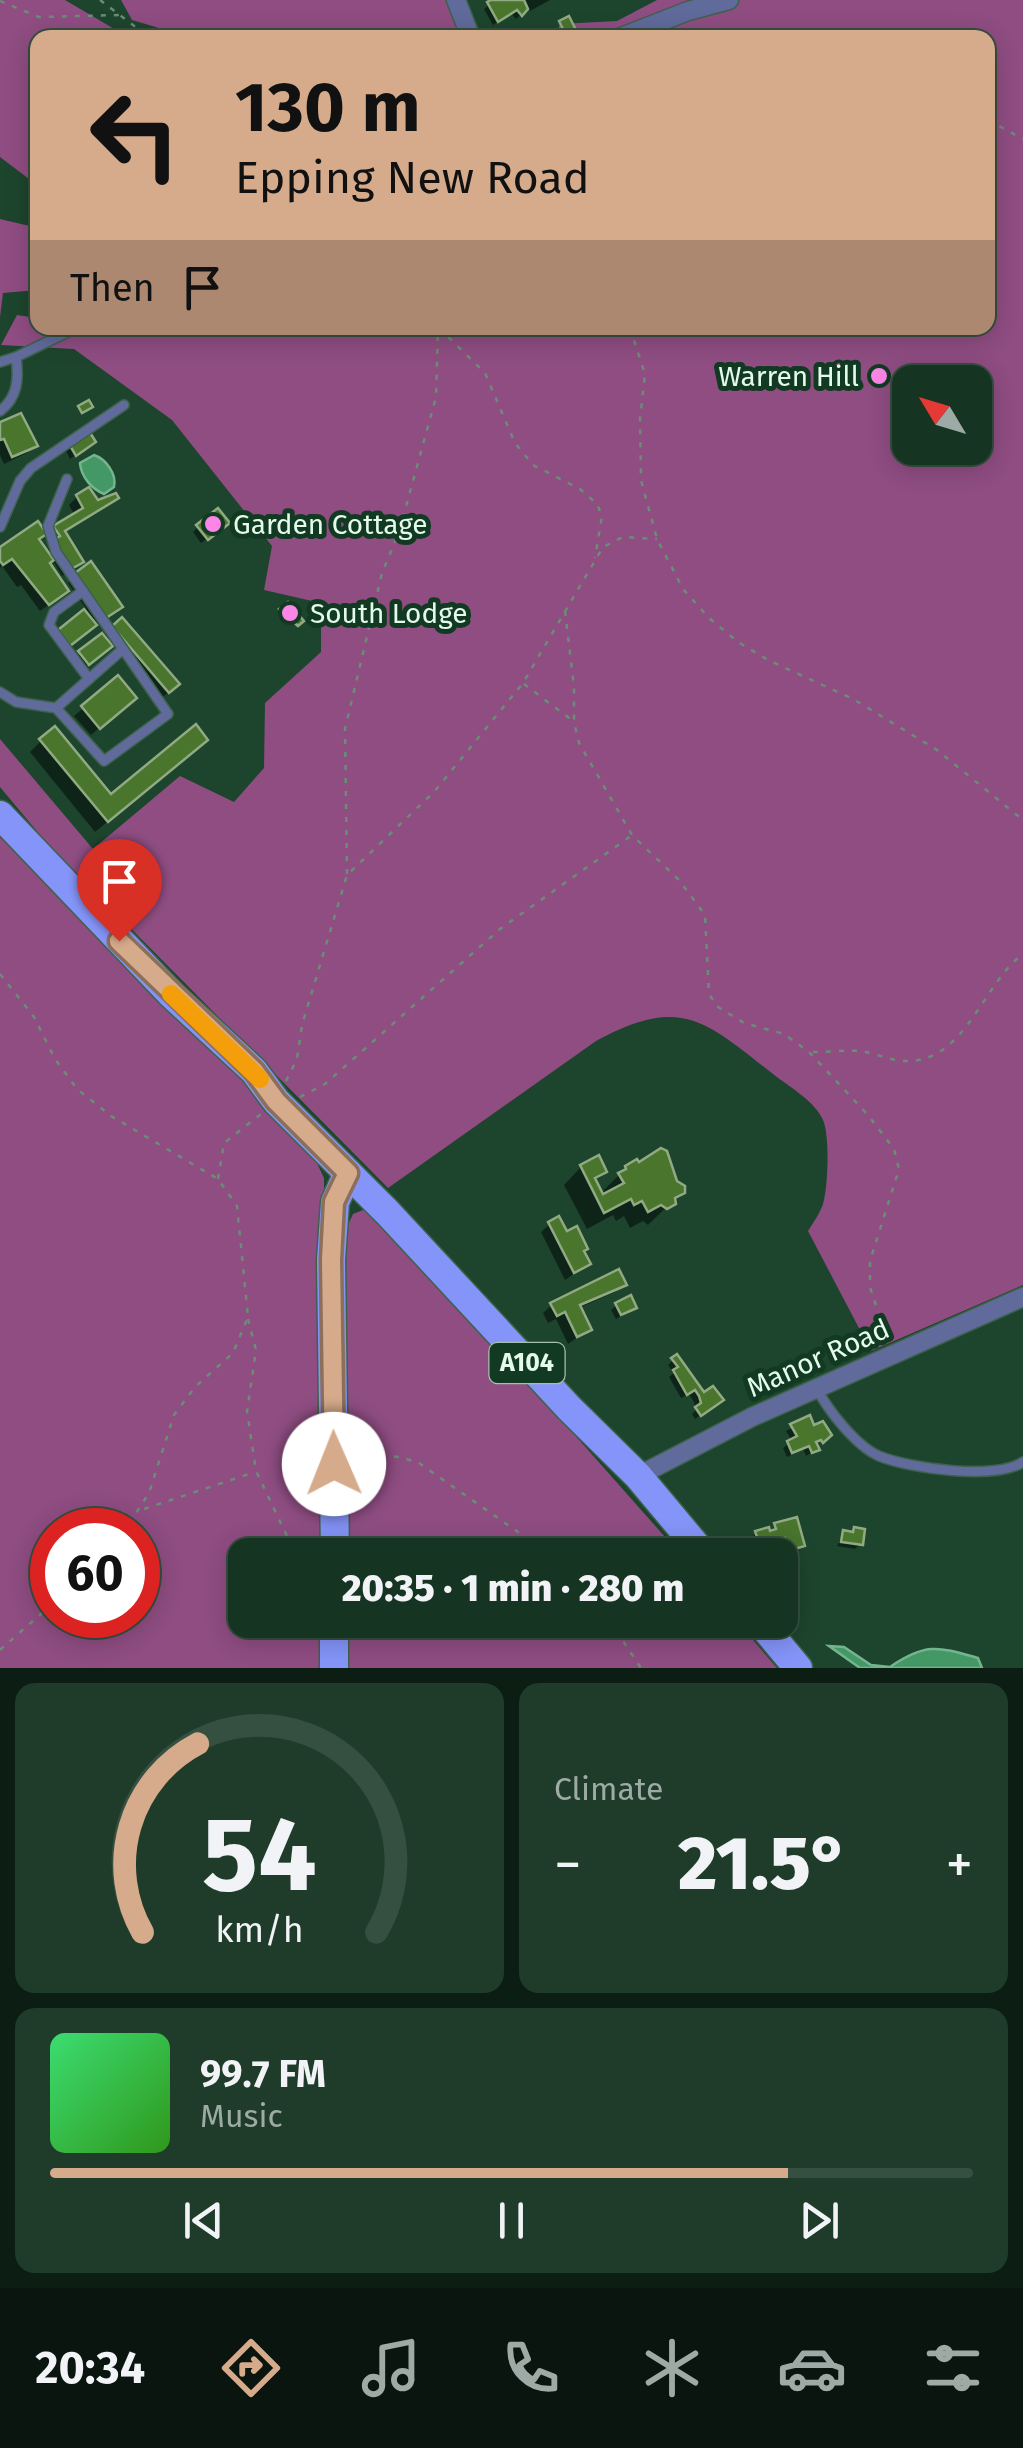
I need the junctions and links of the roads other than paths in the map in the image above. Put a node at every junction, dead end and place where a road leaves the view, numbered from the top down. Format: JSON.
{"nodes":[{"id":1,"x":456,"y":0,"type":"edge"},
{"id":2,"x":729,"y":0,"type":"edge"},
{"id":3,"x":468,"y":30,"type":"edge"},
{"id":4,"x":642,"y":30,"type":"edge"},
{"id":5,"x":62,"y":335,"type":"edge"},
{"id":6,"x":16,"y":357,"type":"junction"},
{"id":7,"x":0,"y":362,"type":"edge"},
{"id":8,"x":124,"y":405,"type":"dead end"},
{"id":9,"x":0,"y":412,"type":"edge"},
{"id":10,"x":67,"y":479,"type":"dead end"},
{"id":11,"x":0,"y":527,"type":"edge"},
{"id":12,"x":83,"y":591,"type":"junction"},
{"id":13,"x":123,"y":649,"type":"junction"},
{"id":14,"x":89,"y":679,"type":"junction"},
{"id":15,"x":0,"y":692,"type":"edge"},
{"id":16,"x":56,"y":708,"type":"junction"},
{"id":17,"x":0,"y":816,"type":"edge"},
{"id":18,"x":348,"y":1173,"type":"junction"},
{"id":19,"x":1023,"y":1297,"type":"edge"},
{"id":20,"x":816,"y":1389,"type":"junction"},
{"id":21,"x":1023,"y":1462,"type":"edge"},
{"id":22,"x":638,"y":1476,"type":"junction"},
{"id":23,"x":335,"y":1538,"type":"edge"},
{"id":24,"x":690,"y":1538,"type":"edge"},
{"id":25,"x":334,"y":1638,"type":"edge"},
{"id":26,"x":773,"y":1638,"type":"edge"},
{"id":27,"x":334,"y":1668,"type":"edge"},
{"id":28,"x":798,"y":1668,"type":"edge"}],
"edges":[{"from":1,"to":3,"type":"street"},
{"from":2,"to":4,"type":"street"},
{"from":5,"to":6,"type":"lane"},
{"from":6,"to":7,"type":"lane"},
{"from":6,"to":9,"type":"lane"},
{"from":8,"to":11,"type":"lane"},
{"from":10,"to":12,"type":"lane"},
{"from":12,"to":13,"type":"lane"},
{"from":12,"to":14,"type":"lane"},
{"from":13,"to":14,"type":"lane"},
{"from":13,"to":16,"type":"lane"},
{"from":14,"to":16,"type":"lane"},
{"from":15,"to":16,"type":"lane"},
{"from":17,"to":18,"type":"main road","number":"A104"},
{"from":18,"to":22,"type":"main road","number":"A104"},
{"from":18,"to":23,"type":"main road"},
{"from":19,"to":20,"type":"street","name":"Manor Road"},
{"from":20,"to":21,"type":"lane"},
{"from":20,"to":22,"type":"street","name":"Manor Road"},
{"from":22,"to":24,"type":"main road","number":"A104"},
{"from":25,"to":27,"type":"main road"},
{"from":26,"to":28,"type":"main road"}]}
